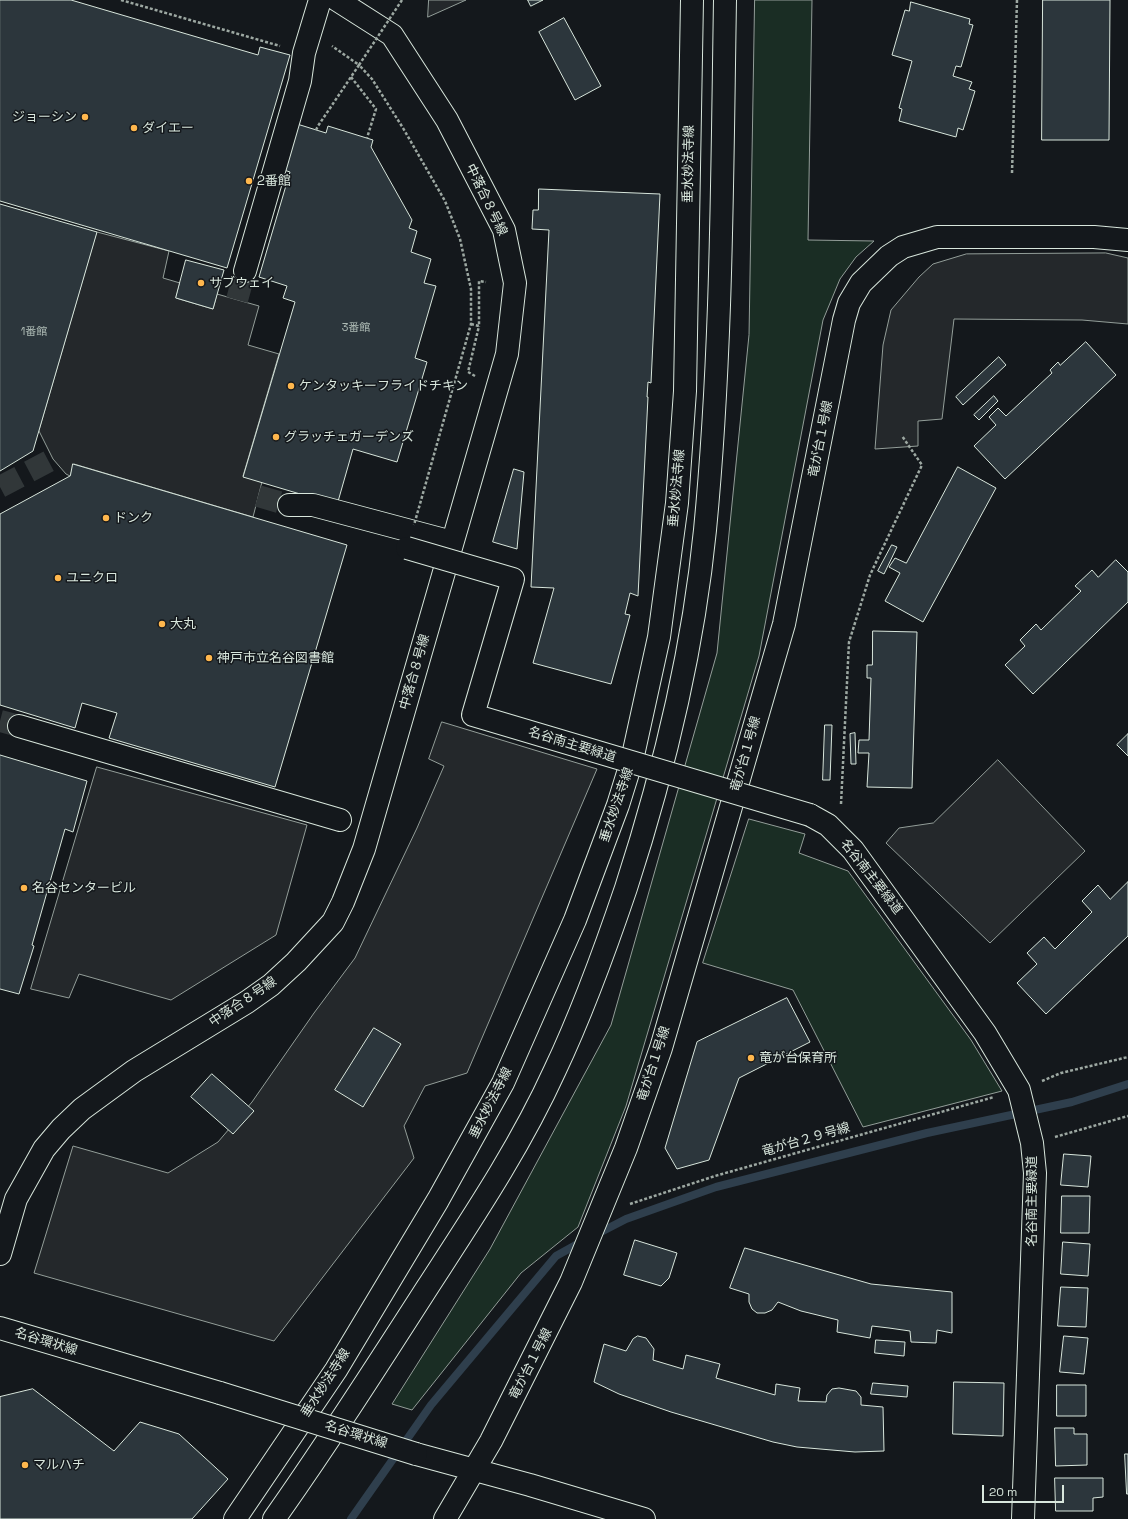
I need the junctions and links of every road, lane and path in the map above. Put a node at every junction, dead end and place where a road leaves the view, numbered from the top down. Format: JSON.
{"nodes":[{"id":1,"x":121,"y":0,"type":"edge"},
{"id":2,"x":320,"y":0,"type":"edge"},
{"id":3,"x":337,"y":0,"type":"edge"},
{"id":4,"x":402,"y":0,"type":"edge"},
{"id":5,"x":692,"y":0,"type":"edge"},
{"id":6,"x":725,"y":0,"type":"edge"},
{"id":7,"x":1017,"y":0,"type":"edge"},
{"id":8,"x":330,"y":44,"type":"dead end"},
{"id":9,"x":304,"y":53,"type":"junction"},
{"id":10,"x":359,"y":65,"type":"junction"},
{"id":11,"x":351,"y":77,"type":"junction"},
{"id":12,"x":316,"y":130,"type":"dead end"},
{"id":13,"x":367,"y":138,"type":"dead end"},
{"id":14,"x":1012,"y":173,"type":"dead end"},
{"id":15,"x":1128,"y":240,"type":"edge"},
{"id":16,"x":245,"y":271,"type":"tunnel mouth"},
{"id":17,"x":486,"y":282,"type":"dead end"},
{"id":18,"x":471,"y":324,"type":"junction"},
{"id":19,"x":479,"y":326,"type":"junction"},
{"id":20,"x":475,"y":376,"type":"dead end"},
{"id":21,"x":902,"y":436,"type":"dead end"},
{"id":22,"x":289,"y":505,"type":"tunnel mouth"},
{"id":23,"x":452,"y":542,"type":"junction"},
{"id":24,"x":407,"y":548,"type":"joint"},
{"id":25,"x":19,"y":726,"type":"tunnel mouth"},
{"id":26,"x":340,"y":820,"type":"dead end"},
{"id":27,"x":819,"y":820,"type":"junction"},
{"id":28,"x":1128,"y":1057,"type":"edge"},
{"id":29,"x":1019,"y":1090,"type":"junction"},
{"id":30,"x":1128,"y":1116,"type":"edge"},
{"id":31,"x":1032,"y":1143,"type":"junction"},
{"id":32,"x":601,"y":1214,"type":"junction"},
{"id":33,"x":0,"y":1254,"type":"edge"},
{"id":34,"x":0,"y":1328,"type":"edge"},
{"id":35,"x":474,"y":1470,"type":"junction"},
{"id":36,"x":235,"y":1519,"type":"edge"},
{"id":37,"x":274,"y":1519,"type":"edge"},
{"id":38,"x":445,"y":1519,"type":"edge"},
{"id":39,"x":644,"y":1519,"type":"edge"},
{"id":40,"x":1023,"y":1519,"type":"edge"}],
"edges":[{"from":1,"to":9,"type":"path"},
{"from":2,"to":9,"type":"street"},
{"from":3,"to":23,"type":"street","name":"中落合８号線"},
{"from":4,"to":10,"type":"path","bridge":true},
{"from":5,"to":36,"type":"street","name":"垂水妙法寺線"},
{"from":6,"to":37,"type":"street"},
{"from":7,"to":14,"type":"path"},
{"from":8,"to":10,"type":"path"},
{"from":9,"to":16,"type":"street"},
{"from":10,"to":11,"type":"path"},
{"from":10,"to":18,"type":"path","bridge":true},
{"from":11,"to":12,"type":"path"},
{"from":11,"to":13,"type":"path"},
{"from":15,"to":32,"type":"street","name":"竜が台１号線"},
{"from":17,"to":19,"type":"path"},
{"from":18,"to":19,"type":"path"},
{"from":18,"to":24,"type":"path","bridge":true},
{"from":19,"to":20,"type":"path"},
{"from":21,"to":27,"type":"path"},
{"from":22,"to":23,"type":"street"},
{"from":23,"to":33,"type":"street","name":"中落合８号線"},
{"from":24,"to":27,"type":"street","name":"名谷南主要緑道","bridge":true},
{"from":25,"to":26,"type":"street"},
{"from":27,"to":29,"type":"street","name":"名谷南主要緑道"},
{"from":28,"to":29,"type":"path","name":"竜が台２９号線"},
{"from":29,"to":31,"type":"street","name":"名谷南主要緑道"},
{"from":29,"to":32,"type":"path","name":"竜が台２９号線"},
{"from":30,"to":31,"type":"path"},
{"from":31,"to":40,"type":"street","name":"名谷南主要緑道"},
{"from":32,"to":35,"type":"street","name":"竜が台１号線"},
{"from":34,"to":35,"type":"street","name":"名谷環状線","bridge":true},
{"from":35,"to":38,"type":"street","name":"竜が台１号線"},
{"from":35,"to":39,"type":"street","name":"名谷環状線"}]}
